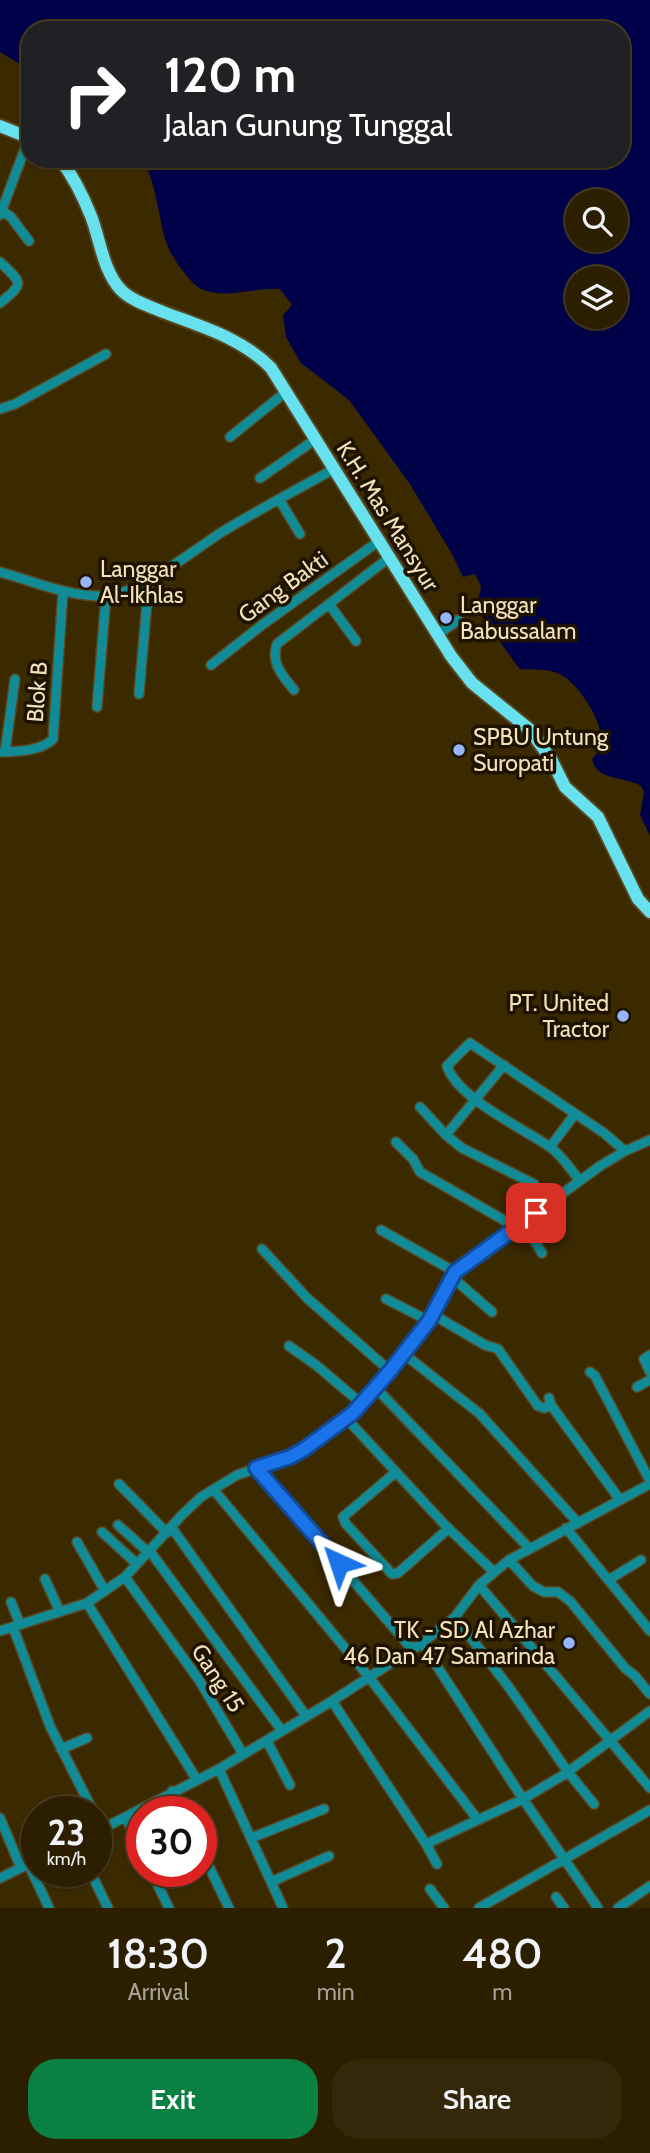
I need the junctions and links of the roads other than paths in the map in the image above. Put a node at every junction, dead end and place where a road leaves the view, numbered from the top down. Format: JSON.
{"nodes":[{"id":1,"x":0,"y":126,"type":"edge"},
{"id":2,"x":21,"y":135,"type":"edge"},
{"id":3,"x":21,"y":159,"type":"edge"},
{"id":4,"x":67,"y":168,"type":"edge"},
{"id":5,"x":1,"y":211,"type":"edge"},
{"id":6,"x":29,"y":241,"type":"dead end"},
{"id":7,"x":0,"y":262,"type":"edge"},
{"id":8,"x":0,"y":303,"type":"edge"},
{"id":9,"x":106,"y":354,"type":"dead end"},
{"id":10,"x":287,"y":391,"type":"junction"},
{"id":11,"x":0,"y":409,"type":"edge"},
{"id":12,"x":230,"y":437,"type":"dead end"},
{"id":13,"x":316,"y":439,"type":"junction"},
{"id":14,"x":334,"y":469,"type":"junction"},
{"id":15,"x":260,"y":478,"type":"dead end"},
{"id":16,"x":279,"y":499,"type":"junction"},
{"id":17,"x":300,"y":534,"type":"dead end"},
{"id":18,"x":379,"y":541,"type":"junction"},
{"id":19,"x":390,"y":557,"type":"junction"},
{"id":20,"x":0,"y":572,"type":"edge"},
{"id":21,"x":149,"y":579,"type":"junction"},
{"id":22,"x":63,"y":591,"type":"junction"},
{"id":23,"x":106,"y":596,"type":"junction"},
{"id":24,"x":329,"y":604,"type":"junction"},
{"id":25,"x":458,"y":620,"type":"dead end"},
{"id":26,"x":437,"y":635,"type":"junction"},
{"id":27,"x":356,"y":640,"type":"dead end"},
{"id":28,"x":211,"y":665,"type":"dead end"},
{"id":29,"x":15,"y":679,"type":"dead end"},
{"id":30,"x":294,"y":690,"type":"dead end"},
{"id":31,"x":139,"y":694,"type":"dead end"},
{"id":32,"x":97,"y":707,"type":"dead end"},
{"id":33,"x":3,"y":752,"type":"edge"},
{"id":34,"x":650,"y":912,"type":"edge"},
{"id":35,"x":504,"y":1065,"type":"junction"},
{"id":36,"x":476,"y":1100,"type":"junction"},
{"id":37,"x":419,"y":1107,"type":"dead end"},
{"id":38,"x":575,"y":1114,"type":"junction"},
{"id":39,"x":446,"y":1135,"type":"junction"},
{"id":40,"x":650,"y":1140,"type":"edge"},
{"id":41,"x":397,"y":1142,"type":"dead end"},
{"id":42,"x":550,"y":1147,"type":"junction"},
{"id":43,"x":625,"y":1151,"type":"junction"},
{"id":44,"x":579,"y":1180,"type":"junction"},
{"id":45,"x":534,"y":1184,"type":"dead end"},
{"id":46,"x":519,"y":1224,"type":"junction"},
{"id":47,"x":381,"y":1230,"type":"dead end"},
{"id":48,"x":262,"y":1249,"type":"dead end"},
{"id":49,"x":542,"y":1253,"type":"dead end"},
{"id":50,"x":454,"y":1275,"type":"junction"},
{"id":51,"x":386,"y":1299,"type":"dead end"},
{"id":52,"x":492,"y":1312,"type":"dead end"},
{"id":53,"x":431,"y":1318,"type":"junction"},
{"id":54,"x":289,"y":1346,"type":"dead end"},
{"id":55,"x":404,"y":1354,"type":"junction"},
{"id":56,"x":650,"y":1354,"type":"edge"},
{"id":57,"x":390,"y":1371,"type":"junction"},
{"id":58,"x":590,"y":1372,"type":"dead end"},
{"id":59,"x":650,"y":1372,"type":"edge"},
{"id":60,"x":650,"y":1380,"type":"edge"},
{"id":61,"x":637,"y":1387,"type":"dead end"},
{"id":62,"x":376,"y":1388,"type":"junction"},
{"id":63,"x":362,"y":1404,"type":"junction"},
{"id":64,"x":346,"y":1418,"type":"junction"},
{"id":65,"x":256,"y":1468,"type":"junction"},
{"id":66,"x":396,"y":1472,"type":"junction"},
{"id":67,"x":650,"y":1483,"type":"edge"},
{"id":68,"x":119,"y":1484,"type":"dead end"},
{"id":69,"x":214,"y":1490,"type":"junction"},
{"id":70,"x":620,"y":1500,"type":"junction"},
{"id":71,"x":578,"y":1523,"type":"junction"},
{"id":72,"x":118,"y":1525,"type":"dead end"},
{"id":73,"x":566,"y":1528,"type":"junction"},
{"id":74,"x":448,"y":1529,"type":"junction"},
{"id":75,"x":169,"y":1530,"type":"junction"},
{"id":76,"x":102,"y":1532,"type":"dead end"},
{"id":77,"x":77,"y":1542,"type":"dead end"},
{"id":78,"x":529,"y":1548,"type":"junction"},
{"id":79,"x":148,"y":1551,"type":"junction"},
{"id":80,"x":509,"y":1560,"type":"junction"},
{"id":81,"x":641,"y":1560,"type":"dead end"},
{"id":82,"x":136,"y":1564,"type":"junction"},
{"id":83,"x":494,"y":1571,"type":"junction"},
{"id":84,"x":125,"y":1577,"type":"junction"},
{"id":85,"x":610,"y":1579,"type":"junction"},
{"id":86,"x":45,"y":1580,"type":"dead end"},
{"id":87,"x":479,"y":1585,"type":"junction"},
{"id":88,"x":105,"y":1591,"type":"junction"},
{"id":89,"x":11,"y":1602,"type":"dead end"},
{"id":90,"x":87,"y":1603,"type":"junction"},
{"id":91,"x":60,"y":1612,"type":"junction"},
{"id":92,"x":455,"y":1617,"type":"junction"},
{"id":93,"x":17,"y":1626,"type":"junction"},
{"id":94,"x":0,"y":1631,"type":"edge"},
{"id":95,"x":650,"y":1631,"type":"edge"},
{"id":96,"x":422,"y":1643,"type":"junction"},
{"id":97,"x":412,"y":1649,"type":"junction"},
{"id":98,"x":369,"y":1676,"type":"junction"},
{"id":99,"x":650,"y":1694,"type":"edge"},
{"id":100,"x":332,"y":1701,"type":"junction"},
{"id":101,"x":650,"y":1711,"type":"edge"},
{"id":102,"x":306,"y":1716,"type":"junction"},
{"id":103,"x":282,"y":1731,"type":"junction"},
{"id":104,"x":87,"y":1738,"type":"dead end"},
{"id":105,"x":267,"y":1741,"type":"junction"},
{"id":106,"x":609,"y":1742,"type":"junction"},
{"id":107,"x":61,"y":1749,"type":"junction"},
{"id":108,"x":243,"y":1754,"type":"junction"},
{"id":109,"x":219,"y":1769,"type":"junction"},
{"id":110,"x":568,"y":1772,"type":"junction"},
{"id":111,"x":197,"y":1780,"type":"junction"},
{"id":112,"x":290,"y":1785,"type":"dead end"},
{"id":113,"x":650,"y":1788,"type":"edge"},
{"id":114,"x":173,"y":1791,"type":"junction"},
{"id":115,"x":85,"y":1796,"type":"edge"},
{"id":116,"x":164,"y":1796,"type":"edge"},
{"id":117,"x":175,"y":1796,"type":"edge"},
{"id":118,"x":523,"y":1799,"type":"junction"},
{"id":119,"x":594,"y":1804,"type":"dead end"},
{"id":120,"x":324,"y":1809,"type":"dead end"},
{"id":121,"x":650,"y":1810,"type":"edge"},
{"id":122,"x":0,"y":1818,"type":"edge"},
{"id":123,"x":126,"y":1818,"type":"edge"},
{"id":124,"x":478,"y":1820,"type":"junction"},
{"id":125,"x":112,"y":1824,"type":"edge"},
{"id":126,"x":251,"y":1838,"type":"junction"},
{"id":127,"x":426,"y":1844,"type":"junction"},
{"id":128,"x":21,"y":1851,"type":"edge"},
{"id":129,"x":329,"y":1856,"type":"dead end"},
{"id":130,"x":565,"y":1859,"type":"junction"},
{"id":131,"x":437,"y":1864,"type":"dead end"},
{"id":132,"x":21,"y":1868,"type":"edge"},
{"id":133,"x":0,"y":1878,"type":"edge"},
{"id":134,"x":271,"y":1882,"type":"junction"},
{"id":135,"x":217,"y":1883,"type":"edge"},
{"id":136,"x":650,"y":1886,"type":"edge"},
{"id":137,"x":39,"y":1887,"type":"edge"},
{"id":138,"x":98,"y":1887,"type":"edge"},
{"id":139,"x":159,"y":1887,"type":"edge"},
{"id":140,"x":430,"y":1889,"type":"dead end"},
{"id":141,"x":556,"y":1897,"type":"dead end"},
{"id":142,"x":49,"y":1908,"type":"edge"},
{"id":143,"x":108,"y":1908,"type":"edge"},
{"id":144,"x":169,"y":1908,"type":"edge"},
{"id":145,"x":229,"y":1908,"type":"edge"},
{"id":146,"x":283,"y":1908,"type":"edge"},
{"id":147,"x":444,"y":1908,"type":"edge"},
{"id":148,"x":479,"y":1908,"type":"edge"},
{"id":149,"x":564,"y":1908,"type":"edge"},
{"id":150,"x":598,"y":1908,"type":"edge"},
{"id":151,"x":618,"y":1908,"type":"edge"}],
"edges":[{"from":1,"to":2,"type":"main road"},
{"from":3,"to":5,"type":"street"},
{"from":4,"to":10,"type":"main road","name":"K.H. Mas Mansyur"},
{"from":5,"to":6,"type":"street"},
{"from":7,"to":8,"type":"street"},
{"from":9,"to":11,"type":"street"},
{"from":10,"to":12,"type":"street"},
{"from":10,"to":13,"type":"main road","name":"K.H. Mas Mansyur"},
{"from":13,"to":14,"type":"main road","name":"K.H. Mas Mansyur"},
{"from":13,"to":15,"type":"street"},
{"from":14,"to":16,"type":"street"},
{"from":14,"to":18,"type":"main road","name":"K.H. Mas Mansyur"},
{"from":16,"to":17,"type":"street"},
{"from":16,"to":21,"type":"street"},
{"from":18,"to":19,"type":"main road","name":"K.H. Mas Mansyur"},
{"from":18,"to":28,"type":"street","name":"Gang Bakti"},
{"from":19,"to":24,"type":"street"},
{"from":19,"to":26,"type":"main road","name":"K.H. Mas Mansyur"},
{"from":20,"to":22,"type":"street"},
{"from":21,"to":23,"type":"street"},
{"from":21,"to":31,"type":"street"},
{"from":22,"to":23,"type":"street"},
{"from":22,"to":33,"type":"street","name":"Blok B"},
{"from":23,"to":32,"type":"street"},
{"from":24,"to":27,"type":"street"},
{"from":24,"to":30,"type":"street"},
{"from":25,"to":26,"type":"street"},
{"from":26,"to":34,"type":"main road","name":"K.H. Mas Mansyur"},
{"from":29,"to":33,"type":"street"},
{"from":35,"to":36,"type":"street"},
{"from":35,"to":36,"type":"street"},
{"from":35,"to":38,"type":"street"},
{"from":36,"to":39,"type":"street"},
{"from":36,"to":42,"type":"street"},
{"from":37,"to":39,"type":"street"},
{"from":38,"to":42,"type":"street"},
{"from":38,"to":43,"type":"street"},
{"from":39,"to":45,"type":"street"},
{"from":40,"to":43,"type":"street"},
{"from":41,"to":46,"type":"street"},
{"from":42,"to":44,"type":"street"},
{"from":43,"to":44,"type":"street"},
{"from":44,"to":46,"type":"street"},
{"from":46,"to":49,"type":"street"},
{"from":46,"to":50,"type":"street"},
{"from":47,"to":50,"type":"street"},
{"from":48,"to":57,"type":"street"},
{"from":50,"to":52,"type":"street"},
{"from":50,"to":53,"type":"street"},
{"from":51,"to":53,"type":"street"},
{"from":53,"to":55,"type":"street"},
{"from":53,"to":70,"type":"street"},
{"from":54,"to":63,"type":"street"},
{"from":55,"to":57,"type":"street"},
{"from":55,"to":71,"type":"street"},
{"from":56,"to":59,"type":"street"},
{"from":57,"to":62,"type":"street"},
{"from":58,"to":67,"type":"street"},
{"from":60,"to":61,"type":"street"},
{"from":62,"to":63,"type":"street"},
{"from":62,"to":78,"type":"street"},
{"from":63,"to":64,"type":"street"},
{"from":64,"to":65,"type":"street"},
{"from":64,"to":66,"type":"street"},
{"from":65,"to":69,"type":"street"},
{"from":65,"to":97,"type":"street"},
{"from":66,"to":74,"type":"street"},
{"from":66,"to":74,"type":"street"},
{"from":67,"to":70,"type":"street"},
{"from":68,"to":75,"type":"street"},
{"from":69,"to":75,"type":"street"},
{"from":69,"to":98,"type":"street"},
{"from":70,"to":71,"type":"street"},
{"from":71,"to":73,"type":"street"},
{"from":72,"to":79,"type":"street"},
{"from":73,"to":78,"type":"street"},
{"from":73,"to":85,"type":"street"},
{"from":74,"to":83,"type":"street"},
{"from":75,"to":79,"type":"street"},
{"from":75,"to":102,"type":"street"},
{"from":76,"to":82,"type":"street"},
{"from":77,"to":88,"type":"street"},
{"from":78,"to":80,"type":"street"},
{"from":79,"to":82,"type":"street"},
{"from":79,"to":103,"type":"street"},
{"from":80,"to":83,"type":"street"},
{"from":80,"to":99,"type":"street"},
{"from":81,"to":85,"type":"street"},
{"from":82,"to":84,"type":"street"},
{"from":83,"to":87,"type":"street"},
{"from":84,"to":88,"type":"street"},
{"from":84,"to":108,"type":"street","name":"Gang 15"},
{"from":85,"to":95,"type":"street"},
{"from":86,"to":91,"type":"street"},
{"from":87,"to":92,"type":"street"},
{"from":87,"to":106,"type":"street"},
{"from":88,"to":90,"type":"street"},
{"from":89,"to":93,"type":"street"},
{"from":90,"to":91,"type":"street"},
{"from":90,"to":111,"type":"street"},
{"from":91,"to":93,"type":"street"},
{"from":92,"to":96,"type":"street"},
{"from":92,"to":110,"type":"street"},
{"from":93,"to":94,"type":"street"},
{"from":93,"to":107,"type":"street"},
{"from":96,"to":97,"type":"street"},
{"from":96,"to":118,"type":"street"},
{"from":97,"to":98,"type":"street"},
{"from":98,"to":100,"type":"street"},
{"from":98,"to":124,"type":"street"},
{"from":100,"to":102,"type":"street"},
{"from":100,"to":127,"type":"street"},
{"from":101,"to":106,"type":"street"},
{"from":102,"to":103,"type":"street"},
{"from":103,"to":105,"type":"street"},
{"from":104,"to":107,"type":"street"},
{"from":105,"to":108,"type":"street"},
{"from":105,"to":112,"type":"street"},
{"from":106,"to":110,"type":"street"},
{"from":106,"to":113,"type":"street"},
{"from":107,"to":115,"type":"street"},
{"from":108,"to":109,"type":"street"},
{"from":109,"to":111,"type":"street"},
{"from":109,"to":126,"type":"street"},
{"from":110,"to":118,"type":"street"},
{"from":110,"to":119,"type":"street"},
{"from":111,"to":114,"type":"street"},
{"from":114,"to":116,"type":"street"},
{"from":114,"to":117,"type":"street"},
{"from":118,"to":124,"type":"street"},
{"from":118,"to":130,"type":"street"},
{"from":120,"to":126,"type":"street"},
{"from":121,"to":130,"type":"street"},
{"from":122,"to":128,"type":"street"},
{"from":123,"to":125,"type":"street"},
{"from":124,"to":127,"type":"street"},
{"from":126,"to":134,"type":"street"},
{"from":127,"to":131,"type":"street"},
{"from":129,"to":134,"type":"street"},
{"from":130,"to":148,"type":"street"},
{"from":130,"to":150,"type":"street"},
{"from":132,"to":133,"type":"street"},
{"from":134,"to":146,"type":"street"},
{"from":135,"to":145,"type":"street"},
{"from":136,"to":151,"type":"street"},
{"from":137,"to":142,"type":"street"},
{"from":138,"to":143,"type":"street"},
{"from":139,"to":144,"type":"street"},
{"from":140,"to":147,"type":"street"},
{"from":141,"to":149,"type":"street"}]}
